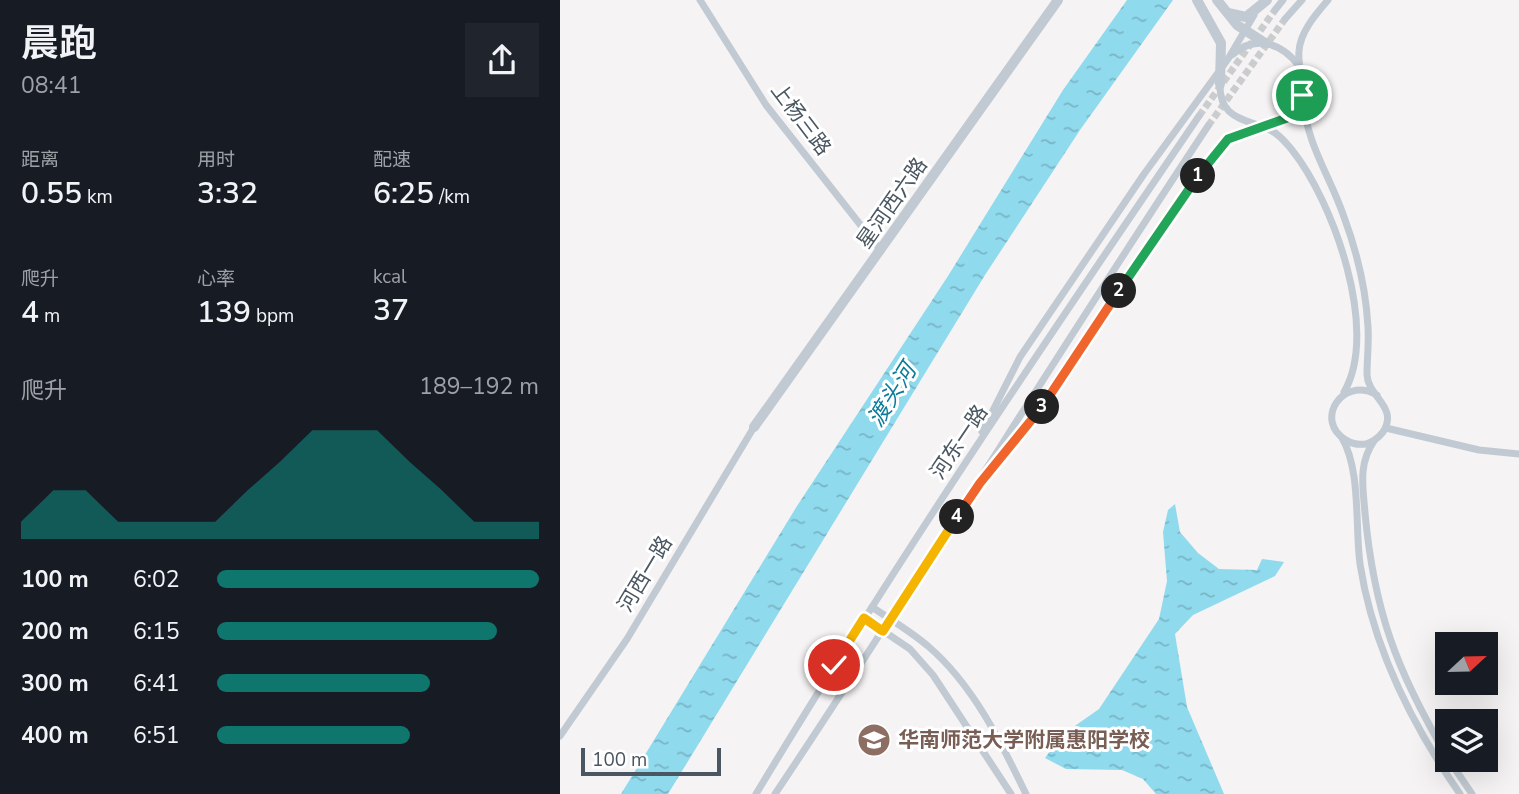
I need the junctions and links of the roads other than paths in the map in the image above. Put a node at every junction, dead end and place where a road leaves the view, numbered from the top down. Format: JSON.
{"nodes":[{"id":1,"x":700,"y":0,"type":"edge"},
{"id":2,"x":1058,"y":0,"type":"edge"},
{"id":3,"x":1197,"y":0,"type":"edge"},
{"id":4,"x":1217,"y":0,"type":"edge"},
{"id":5,"x":1267,"y":0,"type":"edge"},
{"id":6,"x":1283,"y":0,"type":"edge"},
{"id":7,"x":1301,"y":0,"type":"edge"},
{"id":8,"x":1328,"y":0,"type":"edge"},
{"id":9,"x":1275,"y":10,"type":"tunnel mouth"},
{"id":10,"x":1225,"y":12,"type":"junction"},
{"id":11,"x":1285,"y":19,"type":"tunnel mouth"},
{"id":12,"x":1243,"y":29,"type":"junction"},
{"id":13,"x":1265,"y":43,"type":"junction"},
{"id":14,"x":1224,"y":64,"type":"junction"},
{"id":15,"x":1299,"y":66,"type":"junction"},
{"id":16,"x":1220,"y":84,"type":"joint"},
{"id":17,"x":1302,"y":95,"type":"junction"},
{"id":18,"x":1199,"y":116,"type":"tunnel mouth"},
{"id":19,"x":1208,"y":126,"type":"tunnel mouth"},
{"id":20,"x":1262,"y":127,"type":"junction"},
{"id":21,"x":882,"y":252,"type":"junction"},
{"id":22,"x":1343,"y":394,"type":"junction"},
{"id":23,"x":1377,"y":394,"type":"junction"},
{"id":24,"x":754,"y":427,"type":"joint"},
{"id":25,"x":1385,"y":428,"type":"junction"},
{"id":26,"x":1342,"y":438,"type":"junction"},
{"id":27,"x":1374,"y":441,"type":"junction"},
{"id":28,"x":970,"y":454,"type":"junction"},
{"id":29,"x":1519,"y":454,"type":"edge"},
{"id":30,"x":980,"y":483,"type":"junction"},
{"id":31,"x":872,"y":607,"type":"junction"},
{"id":32,"x":864,"y":618,"type":"junction"},
{"id":33,"x":891,"y":620,"type":"junction"},
{"id":34,"x":883,"y":631,"type":"junction"},
{"id":35,"x":560,"y":736,"type":"edge"},
{"id":36,"x":1435,"y":736,"type":"edge"},
{"id":37,"x":1457,"y":772,"type":"edge"},
{"id":38,"x":756,"y":794,"type":"edge"},
{"id":39,"x":775,"y":794,"type":"edge"},
{"id":40,"x":1011,"y":794,"type":"edge"},
{"id":41,"x":1026,"y":794,"type":"edge"},
{"id":42,"x":1460,"y":794,"type":"edge"},
{"id":43,"x":1472,"y":794,"type":"edge"}],
"edges":[{"from":1,"to":21,"type":"street","name":"上杨三路"},
{"from":2,"to":21,"type":"street","name":"星河西六路"},
{"from":3,"to":14,"type":"street"},
{"from":4,"to":10,"type":"street"},
{"from":5,"to":10,"type":"street"},
{"from":5,"to":12,"type":"street"},
{"from":6,"to":9,"type":"street"},
{"from":7,"to":11,"type":"street"},
{"from":8,"to":15,"type":"street"},
{"from":10,"to":12,"type":"street"},
{"from":12,"to":13,"type":"street"},
{"from":12,"to":14,"type":"street"},
{"from":13,"to":14,"type":"street"},
{"from":13,"to":15,"type":"street"},
{"from":14,"to":16,"type":"street"},
{"from":14,"to":28,"type":"street"},
{"from":15,"to":17,"type":"street"},
{"from":16,"to":20,"type":"street"},
{"from":17,"to":20,"type":"street"},
{"from":17,"to":23,"type":"street"},
{"from":18,"to":28,"type":"street","name":"河东一路"},
{"from":19,"to":30,"type":"street","name":"河东一路"},
{"from":20,"to":22,"type":"street"},
{"from":20,"to":30,"type":"street"},
{"from":21,"to":24,"type":"street","name":"星河西六路"},
{"from":22,"to":23,"type":"street"},
{"from":22,"to":26,"type":"street"},
{"from":23,"to":25,"type":"street"},
{"from":24,"to":35,"type":"street","name":"河西一路"},
{"from":25,"to":27,"type":"street"},
{"from":25,"to":29,"type":"street"},
{"from":26,"to":27,"type":"street"},
{"from":26,"to":42,"type":"street"},
{"from":27,"to":36,"type":"street"},
{"from":28,"to":31,"type":"street","name":"河东一路"},
{"from":30,"to":33,"type":"street","name":"河东一路"},
{"from":31,"to":32,"type":"street","name":"河东一路"},
{"from":31,"to":33,"type":"street"},
{"from":32,"to":34,"type":"street"},
{"from":32,"to":38,"type":"street","name":"河东一路"},
{"from":33,"to":34,"type":"street","name":"河东一路"},
{"from":33,"to":41,"type":"street"},
{"from":34,"to":39,"type":"street","name":"河东一路"},
{"from":34,"to":40,"type":"street"},
{"from":37,"to":43,"type":"street"}]}
